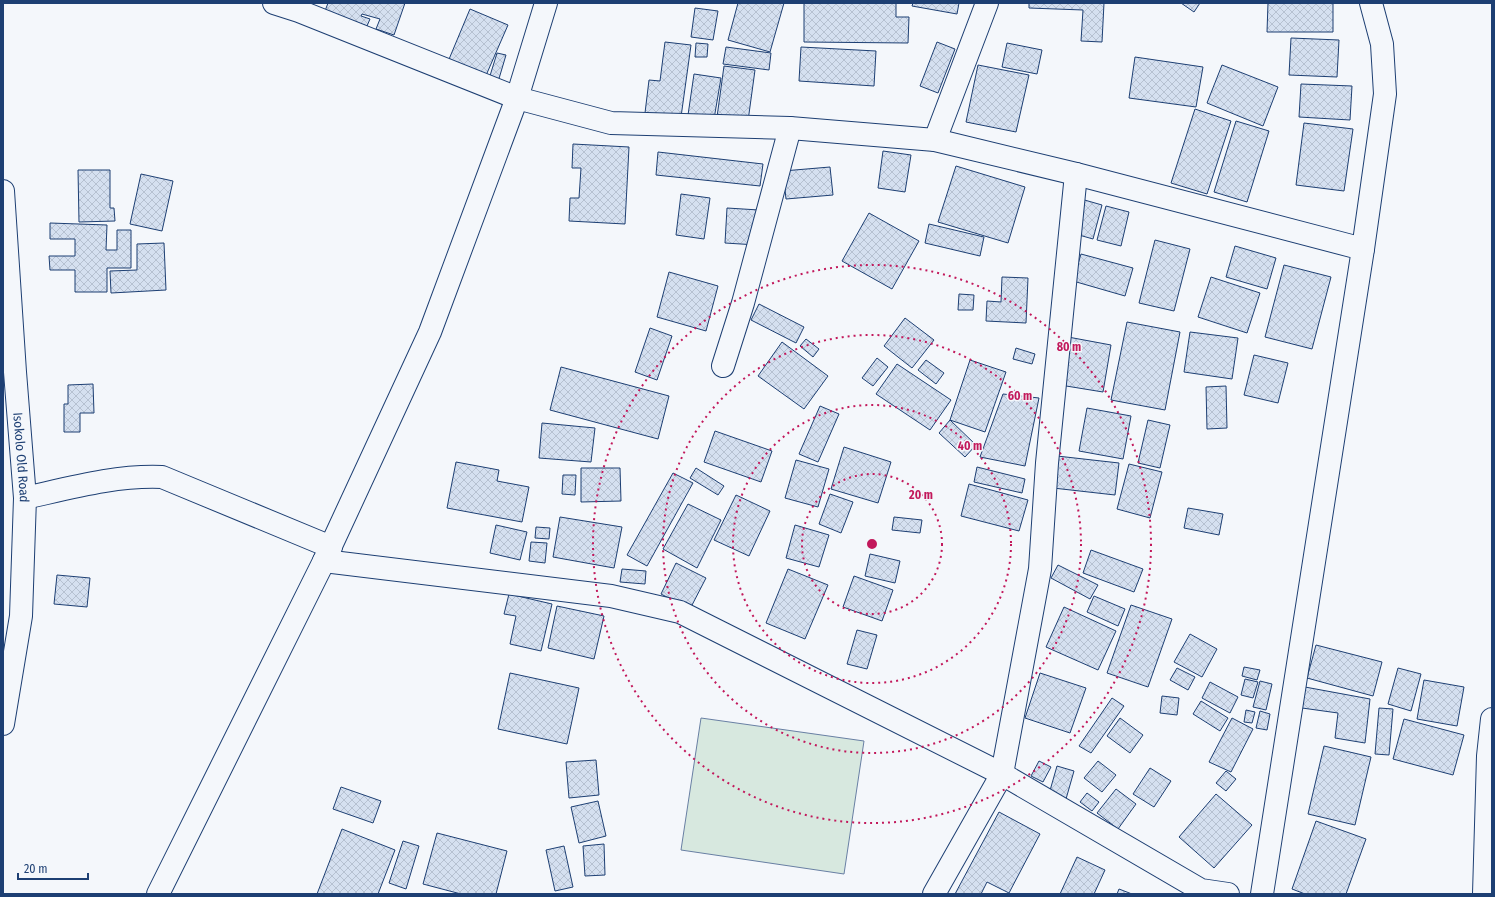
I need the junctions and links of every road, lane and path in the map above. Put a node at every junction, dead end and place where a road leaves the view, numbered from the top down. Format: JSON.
{"nodes":[{"id":1,"x":274,"y":3,"type":"edge"},
{"id":2,"x":546,"y":3,"type":"edge"},
{"id":3,"x":987,"y":3,"type":"edge"},
{"id":4,"x":1371,"y":3,"type":"edge"},
{"id":5,"x":517,"y":98,"type":"junction"},
{"id":6,"x":790,"y":128,"type":"junction"},
{"id":7,"x":936,"y":140,"type":"junction"},
{"id":8,"x":1076,"y":174,"type":"junction"},
{"id":9,"x":3,"y":191,"type":"edge"},
{"id":10,"x":1364,"y":249,"type":"junction"},
{"id":11,"x":723,"y":366,"type":"dead end"},
{"id":12,"x":25,"y":498,"type":"junction"},
{"id":13,"x":328,"y":554,"type":"junction"},
{"id":14,"x":12,"y":618,"type":"edge"},
{"id":15,"x":1492,"y":719,"type":"edge"},
{"id":16,"x":3,"y":724,"type":"edge"},
{"id":17,"x":1002,"y":774,"type":"junction"},
{"id":18,"x":1200,"y":892,"type":"edge"},
{"id":19,"x":158,"y":894,"type":"edge"},
{"id":20,"x":934,"y":894,"type":"edge"},
{"id":21,"x":1228,"y":894,"type":"edge"},
{"id":22,"x":1262,"y":894,"type":"edge"},
{"id":23,"x":1484,"y":894,"type":"edge"}],
"edges":[{"from":1,"to":5,"type":"main road"},
{"from":2,"to":5,"type":"main road"},
{"from":3,"to":7,"type":"main road"},
{"from":4,"to":10,"type":"main road"},
{"from":5,"to":6,"type":"main road"},
{"from":5,"to":13,"type":"main road"},
{"from":6,"to":7,"type":"main road"},
{"from":6,"to":11,"type":"main road"},
{"from":7,"to":8,"type":"main road"},
{"from":8,"to":10,"type":"main road"},
{"from":8,"to":17,"type":"main road"},
{"from":9,"to":12,"type":"main road","name":"Isokolo Old Road"},
{"from":10,"to":22,"type":"main road"},
{"from":12,"to":13,"type":"main road"},
{"from":12,"to":14,"type":"main road","name":"Isokolo Old Road"},
{"from":13,"to":17,"type":"main road"},
{"from":13,"to":19,"type":"main road"},
{"from":14,"to":16,"type":"main road","name":"Isokolo Old Road"},
{"from":15,"to":23,"type":"main road"},
{"from":17,"to":18,"type":"main road"},
{"from":17,"to":20,"type":"main road"},
{"from":18,"to":21,"type":"main road"}]}
